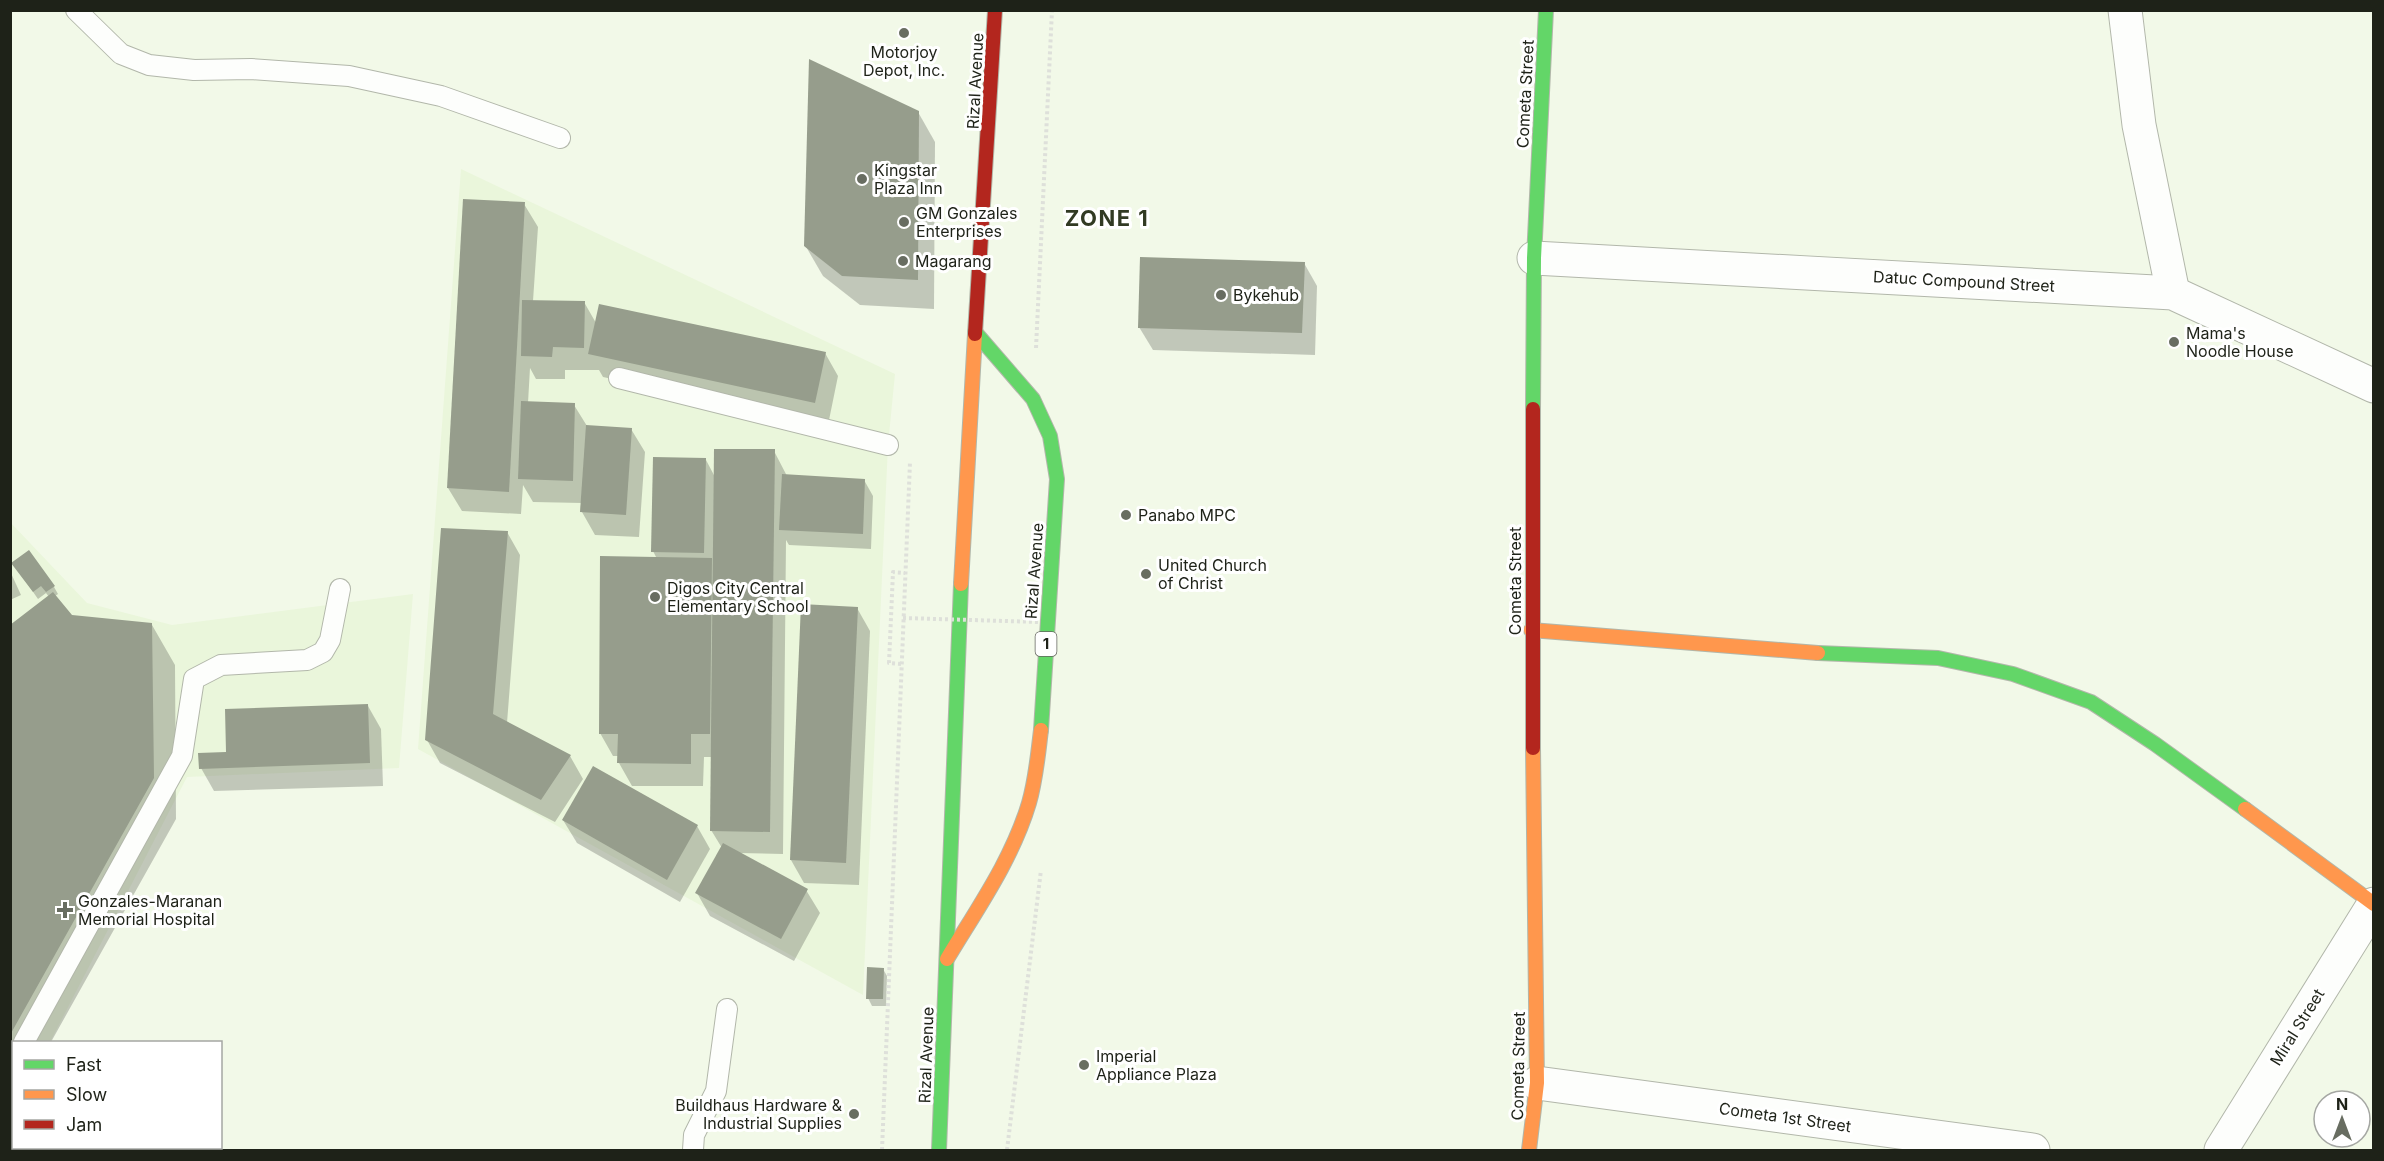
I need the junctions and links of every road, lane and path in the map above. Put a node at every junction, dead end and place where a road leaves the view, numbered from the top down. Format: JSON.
{"nodes":[{"id":1,"x":76,"y":10,"type":"edge"},
{"id":2,"x":995,"y":10,"type":"edge"},
{"id":3,"x":1052,"y":10,"type":"edge"},
{"id":4,"x":1546,"y":10,"type":"edge"},
{"id":5,"x":2125,"y":10,"type":"edge"},
{"id":6,"x":560,"y":138,"type":"dead end"},
{"id":7,"x":1534,"y":258,"type":"junction"},
{"id":8,"x":2173,"y":292,"type":"junction"},
{"id":9,"x":975,"y":332,"type":"junction"},
{"id":10,"x":619,"y":378,"type":"dead end"},
{"id":11,"x":2373,"y":386,"type":"edge"},
{"id":12,"x":1033,"y":399,"type":"junction"},
{"id":13,"x":888,"y":445,"type":"dead end"},
{"id":14,"x":910,"y":457,"type":"dead end"},
{"id":15,"x":905,"y":573,"type":"junction"},
{"id":16,"x":340,"y":589,"type":"dead end"},
{"id":17,"x":903,"y":618,"type":"junction"},
{"id":18,"x":1039,"y":622,"type":"dead end"},
{"id":19,"x":1531,"y":630,"type":"junction"},
{"id":20,"x":901,"y":664,"type":"junction"},
{"id":21,"x":1042,"y":860,"type":"dead end"},
{"id":22,"x":2373,"y":904,"type":"edge"},
{"id":23,"x":946,"y":960,"type":"junction"},
{"id":24,"x":727,"y":1010,"type":"dead end"},
{"id":25,"x":25,"y":1041,"type":"edge"},
{"id":26,"x":1537,"y":1083,"type":"junction"},
{"id":27,"x":693,"y":1150,"type":"edge"},
{"id":28,"x":882,"y":1150,"type":"edge"},
{"id":29,"x":939,"y":1150,"type":"edge"},
{"id":30,"x":1007,"y":1150,"type":"edge"},
{"id":31,"x":1529,"y":1150,"type":"edge"},
{"id":32,"x":2033,"y":1150,"type":"edge"},
{"id":33,"x":2221,"y":1150,"type":"edge"}],
"edges":[{"from":1,"to":6,"type":"lane"},
{"from":2,"to":9,"type":"street","name":"Rizal Avenue","number":"1"},
{"from":3,"to":12,"type":"path"},
{"from":4,"to":7,"type":"street","name":"Cometa Street"},
{"from":5,"to":8,"type":"street"},
{"from":7,"to":8,"type":"street","name":"Datuc Compound Street"},
{"from":7,"to":19,"type":"street","name":"Cometa Street"},
{"from":8,"to":11,"type":"street","name":"Datuc Compound Street"},
{"from":9,"to":12,"type":"street","name":"Rizal Avenue","number":"1"},
{"from":9,"to":23,"type":"street","name":"Rizal Avenue","number":"1"},
{"from":10,"to":13,"type":"lane"},
{"from":12,"to":23,"type":"street","name":"Rizal Avenue","number":"1"},
{"from":14,"to":15,"type":"path"},
{"from":15,"to":17,"type":"path"},
{"from":15,"to":20,"type":"path"},
{"from":16,"to":25,"type":"lane"},
{"from":17,"to":18,"type":"path","bridge":true},
{"from":17,"to":20,"type":"path"},
{"from":19,"to":22,"type":"street"},
{"from":19,"to":26,"type":"street","name":"Cometa Street"},
{"from":20,"to":28,"type":"path"},
{"from":21,"to":30,"type":"path"},
{"from":22,"to":33,"type":"street","name":"Miral Street"},
{"from":23,"to":29,"type":"street","name":"Rizal Avenue","number":"1"},
{"from":24,"to":27,"type":"lane"},
{"from":26,"to":31,"type":"street","name":"Cometa Street"},
{"from":26,"to":32,"type":"street","name":"Cometa 1st Street"}]}
